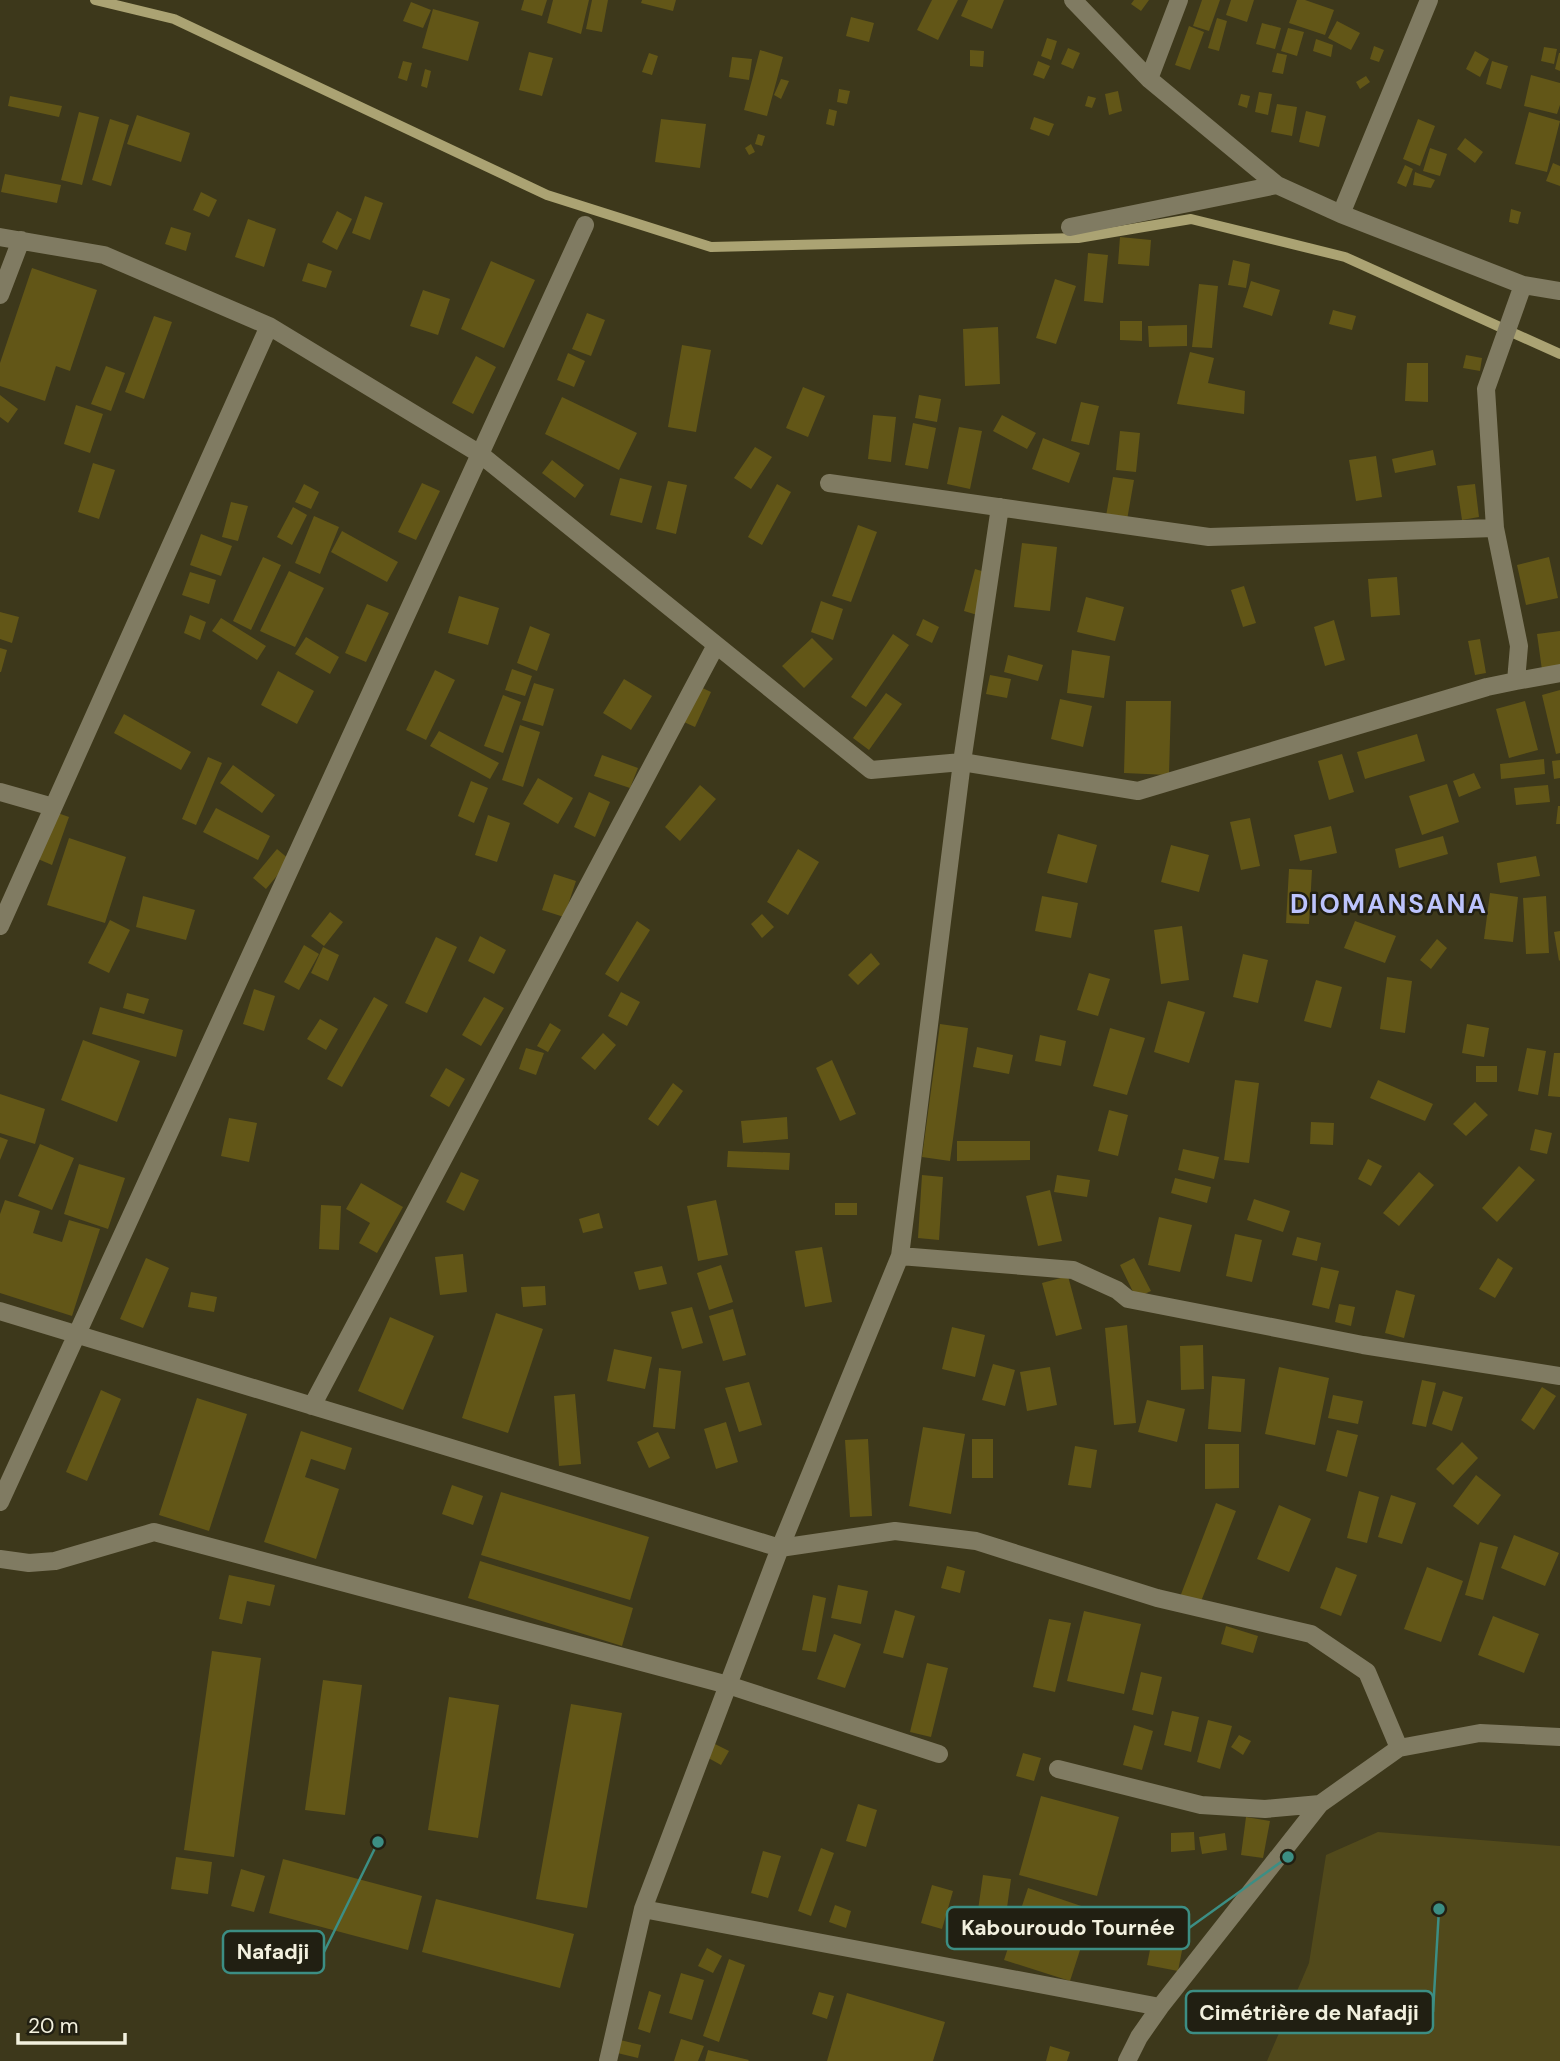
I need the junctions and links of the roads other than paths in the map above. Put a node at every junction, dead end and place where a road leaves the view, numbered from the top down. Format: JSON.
{"nodes":[{"id":1,"x":1073,"y":0,"type":"edge"},
{"id":2,"x":1179,"y":0,"type":"edge"},
{"id":3,"x":1429,"y":0,"type":"edge"},
{"id":4,"x":1149,"y":79,"type":"junction"},
{"id":5,"x":1277,"y":185,"type":"junction"},
{"id":6,"x":1341,"y":215,"type":"junction"},
{"id":7,"x":585,"y":225,"type":"dead end"},
{"id":8,"x":1070,"y":227,"type":"dead end"},
{"id":9,"x":0,"y":237,"type":"edge"},
{"id":10,"x":20,"y":240,"type":"junction"},
{"id":11,"x":1523,"y":285,"type":"junction"},
{"id":12,"x":1560,"y":291,"type":"edge"},
{"id":13,"x":0,"y":295,"type":"edge"},
{"id":14,"x":269,"y":326,"type":"junction"},
{"id":15,"x":480,"y":454,"type":"junction"},
{"id":16,"x":830,"y":483,"type":"dead end"},
{"id":17,"x":1000,"y":507,"type":"junction"},
{"id":18,"x":1495,"y":528,"type":"junction"},
{"id":19,"x":716,"y":645,"type":"junction"},
{"id":20,"x":1560,"y":673,"type":"edge"},
{"id":21,"x":1516,"y":681,"type":"junction"},
{"id":22,"x":962,"y":762,"type":"junction"},
{"id":23,"x":0,"y":792,"type":"edge"},
{"id":24,"x":53,"y":807,"type":"junction"},
{"id":25,"x":0,"y":926,"type":"edge"},
{"id":26,"x":900,"y":1256,"type":"junction"},
{"id":27,"x":0,"y":1311,"type":"edge"},
{"id":28,"x":77,"y":1335,"type":"junction"},
{"id":29,"x":1560,"y":1376,"type":"edge"},
{"id":30,"x":312,"y":1406,"type":"junction"},
{"id":31,"x":0,"y":1502,"type":"edge"},
{"id":32,"x":780,"y":1548,"type":"junction"},
{"id":33,"x":0,"y":1559,"type":"edge"},
{"id":34,"x":728,"y":1685,"type":"junction"},
{"id":35,"x":1560,"y":1724,"type":"edge"},
{"id":36,"x":1537,"y":1736,"type":"junction"},
{"id":37,"x":1560,"y":1737,"type":"edge"},
{"id":38,"x":1399,"y":1748,"type":"junction"},
{"id":39,"x":939,"y":1754,"type":"dead end"},
{"id":40,"x":1058,"y":1769,"type":"dead end"},
{"id":41,"x":1320,"y":1804,"type":"junction"},
{"id":42,"x":643,"y":1909,"type":"junction"},
{"id":43,"x":1160,"y":2007,"type":"junction"},
{"id":44,"x":608,"y":2061,"type":"edge"},
{"id":45,"x":1127,"y":2061,"type":"edge"}],
"edges":[{"from":1,"to":4,"type":"street"},
{"from":2,"to":4,"type":"street"},
{"from":3,"to":6,"type":"street"},
{"from":4,"to":5,"type":"street"},
{"from":5,"to":6,"type":"street"},
{"from":5,"to":8,"type":"street"},
{"from":6,"to":11,"type":"street"},
{"from":7,"to":15,"type":"street"},
{"from":9,"to":10,"type":"street"},
{"from":10,"to":13,"type":"street"},
{"from":10,"to":14,"type":"street"},
{"from":11,"to":12,"type":"street"},
{"from":11,"to":18,"type":"street"},
{"from":14,"to":15,"type":"street"},
{"from":14,"to":24,"type":"street"},
{"from":15,"to":19,"type":"street"},
{"from":15,"to":28,"type":"street"},
{"from":16,"to":17,"type":"street"},
{"from":17,"to":18,"type":"street"},
{"from":17,"to":22,"type":"street"},
{"from":18,"to":21,"type":"street"},
{"from":19,"to":22,"type":"street"},
{"from":19,"to":30,"type":"street"},
{"from":20,"to":21,"type":"street"},
{"from":21,"to":22,"type":"street"},
{"from":22,"to":26,"type":"street"},
{"from":23,"to":24,"type":"street"},
{"from":24,"to":25,"type":"street"},
{"from":26,"to":29,"type":"street"},
{"from":26,"to":32,"type":"street"},
{"from":27,"to":28,"type":"street"},
{"from":28,"to":30,"type":"street"},
{"from":28,"to":31,"type":"street"},
{"from":30,"to":32,"type":"street"},
{"from":32,"to":34,"type":"street"},
{"from":32,"to":38,"type":"street"},
{"from":33,"to":34,"type":"street"},
{"from":34,"to":39,"type":"street"},
{"from":34,"to":42,"type":"street"},
{"from":35,"to":36,"type":"street"},
{"from":36,"to":37,"type":"street"},
{"from":36,"to":38,"type":"street"},
{"from":38,"to":41,"type":"street"},
{"from":40,"to":41,"type":"street"},
{"from":41,"to":43,"type":"street"},
{"from":42,"to":43,"type":"street"},
{"from":42,"to":44,"type":"street"},
{"from":43,"to":45,"type":"street"}]}
